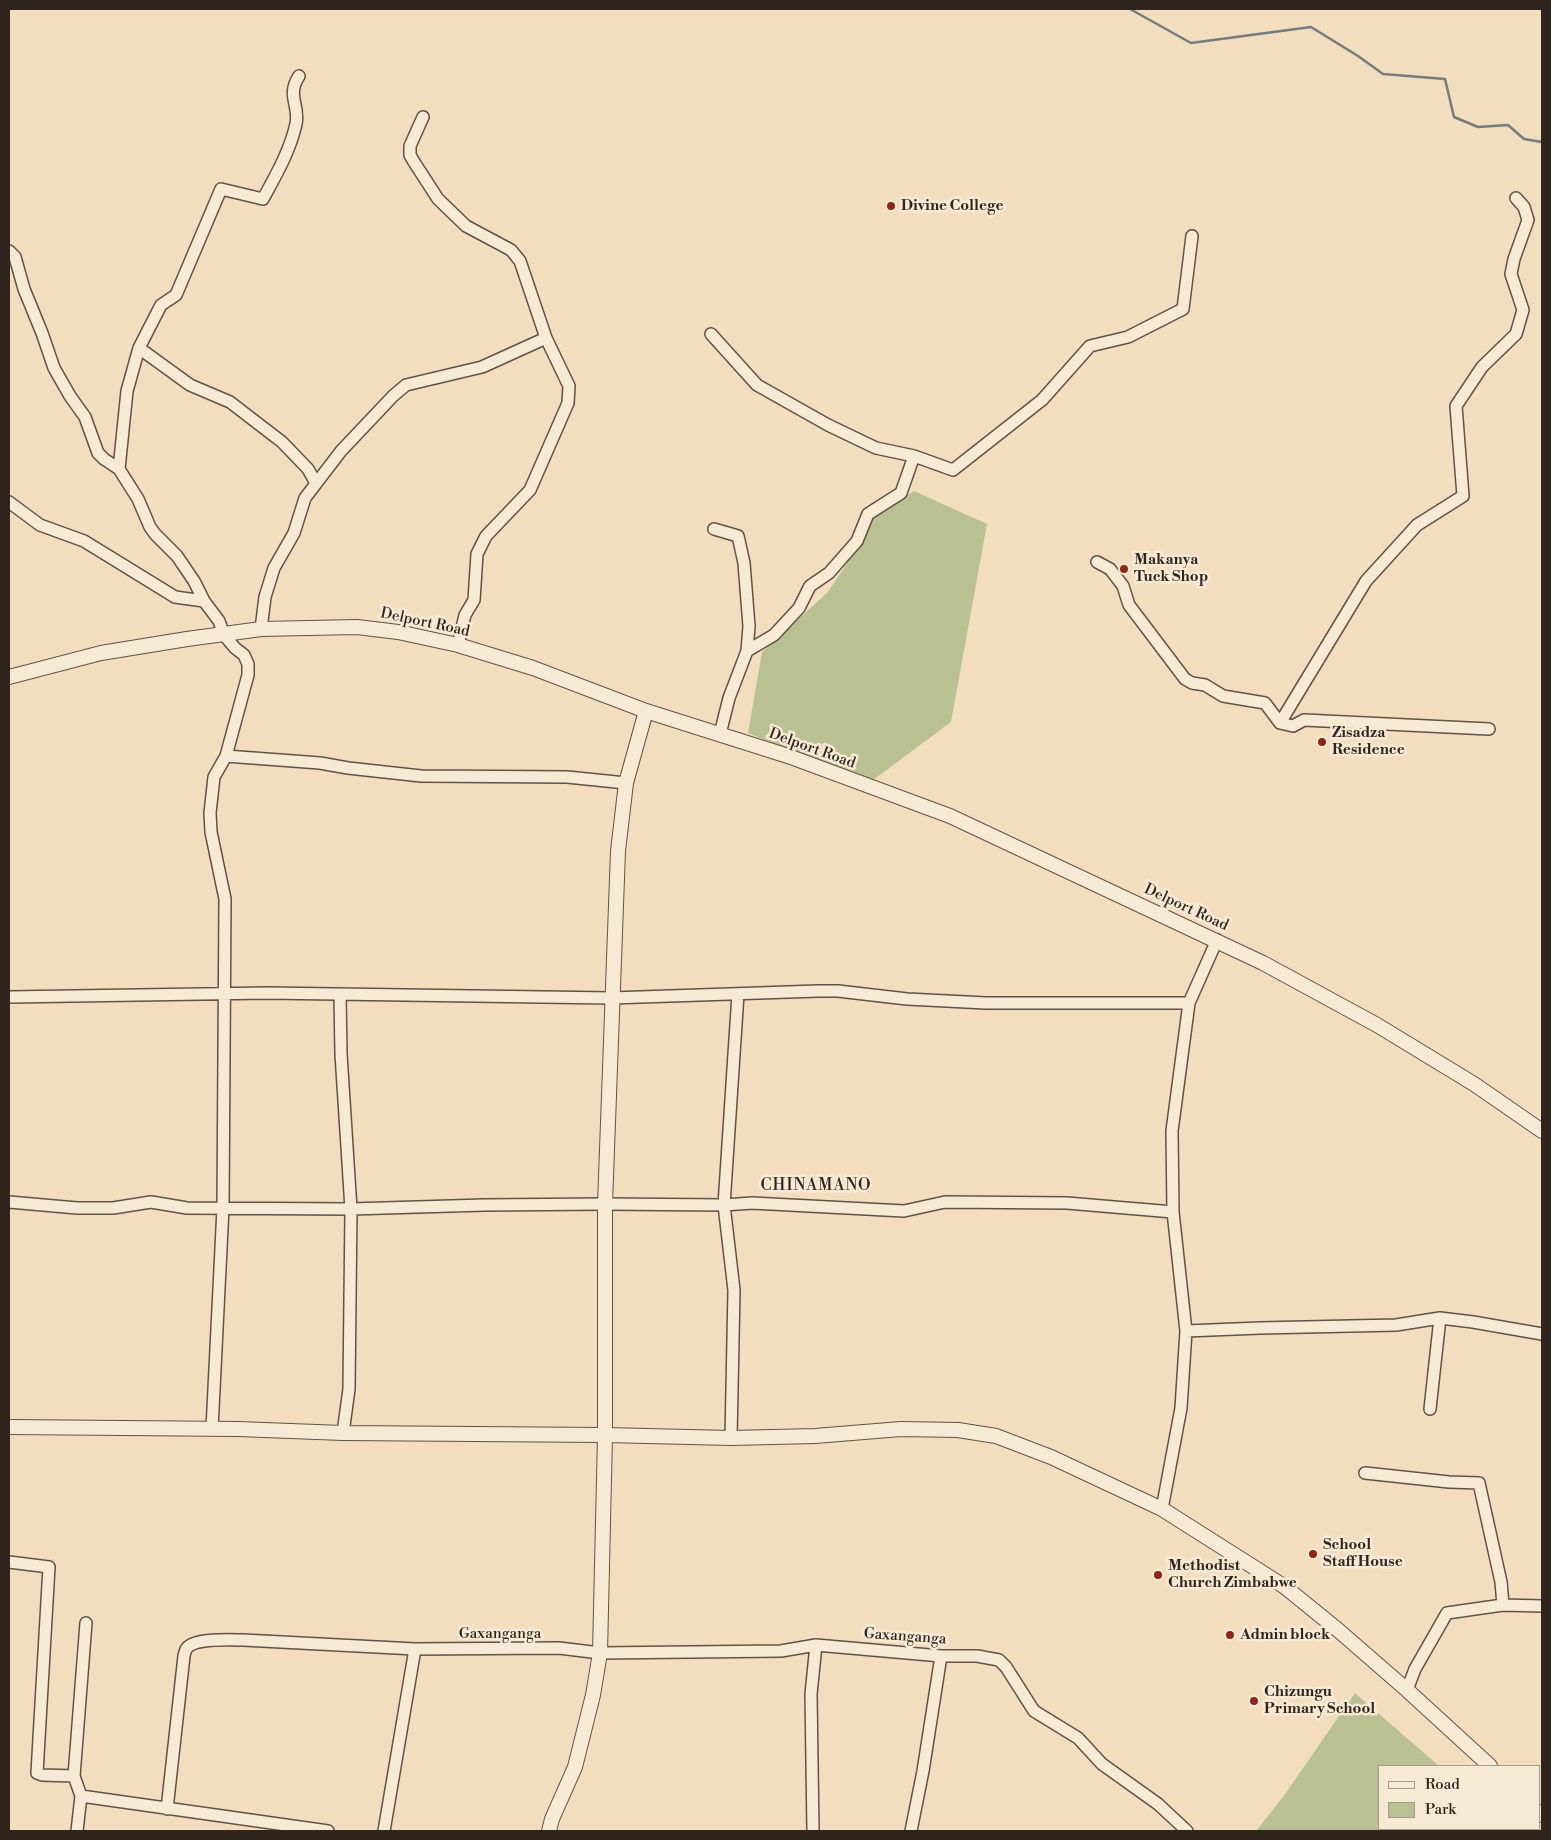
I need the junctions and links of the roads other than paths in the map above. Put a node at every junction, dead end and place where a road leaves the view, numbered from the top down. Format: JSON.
{"nodes":[{"id":1,"x":299,"y":76,"type":"dead end"},
{"id":2,"x":423,"y":117,"type":"dead end"},
{"id":3,"x":1516,"y":198,"type":"dead end"},
{"id":4,"x":1192,"y":236,"type":"dead end"},
{"id":5,"x":9,"y":251,"type":"edge"},
{"id":6,"x":711,"y":334,"type":"dead end"},
{"id":7,"x":546,"y":338,"type":"junction"},
{"id":8,"x":139,"y":348,"type":"junction"},
{"id":9,"x":914,"y":456,"type":"junction"},
{"id":10,"x":119,"y":469,"type":"junction"},
{"id":11,"x":316,"y":483,"type":"junction"},
{"id":12,"x":9,"y":502,"type":"edge"},
{"id":13,"x":714,"y":529,"type":"dead end"},
{"id":14,"x":1097,"y":562,"type":"dead end"},
{"id":15,"x":204,"y":601,"type":"junction"},
{"id":16,"x":261,"y":629,"type":"junction"},
{"id":17,"x":224,"y":635,"type":"junction"},
{"id":18,"x":458,"y":645,"type":"junction"},
{"id":19,"x":747,"y":651,"type":"junction"},
{"id":20,"x":9,"y":677,"type":"edge"},
{"id":21,"x":646,"y":711,"type":"junction"},
{"id":22,"x":1280,"y":723,"type":"junction"},
{"id":23,"x":1489,"y":729,"type":"dead end"},
{"id":24,"x":720,"y":734,"type":"junction"},
{"id":25,"x":226,"y":756,"type":"junction"},
{"id":26,"x":626,"y":783,"type":"junction"},
{"id":27,"x":1217,"y":940,"type":"junction"},
{"id":28,"x":224,"y":994,"type":"junction"},
{"id":29,"x":738,"y":994,"type":"junction"},
{"id":30,"x":340,"y":995,"type":"junction"},
{"id":31,"x":9,"y":997,"type":"edge"},
{"id":32,"x":611,"y":998,"type":"junction"},
{"id":33,"x":1189,"y":1003,"type":"junction"},
{"id":34,"x":1542,"y":1131,"type":"edge"},
{"id":35,"x":9,"y":1202,"type":"edge"},
{"id":36,"x":605,"y":1204,"type":"junction"},
{"id":37,"x":724,"y":1205,"type":"junction"},
{"id":38,"x":223,"y":1208,"type":"junction"},
{"id":39,"x":351,"y":1209,"type":"junction"},
{"id":40,"x":1173,"y":1212,"type":"junction"},
{"id":41,"x":1440,"y":1318,"type":"junction"},
{"id":42,"x":1186,"y":1331,"type":"junction"},
{"id":43,"x":1541,"y":1331,"type":"edge"},
{"id":44,"x":1430,"y":1409,"type":"dead end"},
{"id":45,"x":9,"y":1427,"type":"edge"},
{"id":46,"x":212,"y":1429,"type":"junction"},
{"id":47,"x":343,"y":1433,"type":"junction"},
{"id":48,"x":605,"y":1435,"type":"junction"},
{"id":49,"x":731,"y":1438,"type":"junction"},
{"id":50,"x":1365,"y":1474,"type":"dead end"},
{"id":51,"x":1162,"y":1509,"type":"junction"},
{"id":52,"x":9,"y":1562,"type":"edge"},
{"id":53,"x":1502,"y":1605,"type":"junction"},
{"id":54,"x":1542,"y":1606,"type":"edge"},
{"id":55,"x":86,"y":1623,"type":"dead end"},
{"id":56,"x":816,"y":1645,"type":"junction"},
{"id":57,"x":415,"y":1649,"type":"junction"},
{"id":58,"x":600,"y":1653,"type":"junction"},
{"id":59,"x":941,"y":1656,"type":"junction"},
{"id":60,"x":1407,"y":1690,"type":"junction"},
{"id":61,"x":1489,"y":1765,"type":"edge"},
{"id":62,"x":74,"y":1776,"type":"junction"},
{"id":63,"x":81,"y":1796,"type":"junction"},
{"id":64,"x":167,"y":1809,"type":"junction"},
{"id":65,"x":77,"y":1831,"type":"edge"},
{"id":66,"x":328,"y":1831,"type":"edge"},
{"id":67,"x":384,"y":1831,"type":"edge"},
{"id":68,"x":549,"y":1831,"type":"edge"},
{"id":69,"x":813,"y":1831,"type":"edge"},
{"id":70,"x":911,"y":1831,"type":"edge"},
{"id":71,"x":1187,"y":1831,"type":"edge"}],
"edges":[{"from":1,"to":8,"type":"street"},
{"from":2,"to":7,"type":"street"},
{"from":3,"to":22,"type":"street"},
{"from":4,"to":9,"type":"street"},
{"from":5,"to":10,"type":"street"},
{"from":6,"to":9,"type":"street"},
{"from":7,"to":11,"type":"street"},
{"from":7,"to":18,"type":"street"},
{"from":8,"to":10,"type":"street"},
{"from":8,"to":11,"type":"street"},
{"from":9,"to":19,"type":"street"},
{"from":10,"to":15,"type":"street"},
{"from":11,"to":16,"type":"street"},
{"from":12,"to":15,"type":"street"},
{"from":13,"to":19,"type":"street"},
{"from":14,"to":22,"type":"street"},
{"from":15,"to":17,"type":"street"},
{"from":16,"to":17,"type":"street","name":"Delport Road"},
{"from":16,"to":18,"type":"street","name":"Delport Road"},
{"from":17,"to":20,"type":"street","name":"Delport Road"},
{"from":17,"to":25,"type":"street"},
{"from":18,"to":21,"type":"street","name":"Delport Road"},
{"from":19,"to":24,"type":"street"},
{"from":21,"to":24,"type":"street","name":"Delport Road"},
{"from":21,"to":26,"type":"street"},
{"from":22,"to":23,"type":"street"},
{"from":24,"to":27,"type":"street","name":"Delport Road"},
{"from":25,"to":26,"type":"street"},
{"from":25,"to":28,"type":"street"},
{"from":26,"to":32,"type":"street"},
{"from":27,"to":33,"type":"street"},
{"from":27,"to":34,"type":"street","name":"Delport Road"},
{"from":28,"to":30,"type":"street"},
{"from":28,"to":31,"type":"street"},
{"from":28,"to":38,"type":"street"},
{"from":29,"to":32,"type":"street"},
{"from":29,"to":33,"type":"street"},
{"from":29,"to":37,"type":"street"},
{"from":30,"to":32,"type":"street"},
{"from":30,"to":39,"type":"street"},
{"from":32,"to":36,"type":"street"},
{"from":33,"to":40,"type":"street"},
{"from":35,"to":38,"type":"street"},
{"from":36,"to":37,"type":"street"},
{"from":36,"to":39,"type":"street"},
{"from":36,"to":48,"type":"street"},
{"from":37,"to":40,"type":"street"},
{"from":37,"to":49,"type":"street"},
{"from":38,"to":39,"type":"street"},
{"from":38,"to":46,"type":"street"},
{"from":39,"to":47,"type":"street"},
{"from":40,"to":42,"type":"street"},
{"from":41,"to":42,"type":"street"},
{"from":41,"to":43,"type":"street"},
{"from":41,"to":44,"type":"street"},
{"from":42,"to":51,"type":"street"},
{"from":45,"to":46,"type":"street"},
{"from":46,"to":47,"type":"street"},
{"from":47,"to":48,"type":"street"},
{"from":48,"to":49,"type":"street"},
{"from":48,"to":58,"type":"street"},
{"from":49,"to":51,"type":"street"},
{"from":50,"to":53,"type":"street"},
{"from":51,"to":60,"type":"street"},
{"from":52,"to":62,"type":"street"},
{"from":53,"to":54,"type":"street"},
{"from":53,"to":60,"type":"street"},
{"from":55,"to":62,"type":"street"},
{"from":56,"to":58,"type":"street","name":"Gaxanganga"},
{"from":56,"to":59,"type":"street","name":"Gaxanganga"},
{"from":56,"to":69,"type":"street"},
{"from":57,"to":58,"type":"street","name":"Gaxanganga"},
{"from":57,"to":64,"type":"street","name":"Gaxanganga"},
{"from":57,"to":67,"type":"street"},
{"from":58,"to":68,"type":"street"},
{"from":59,"to":70,"type":"street"},
{"from":59,"to":71,"type":"street","name":"Gaxanganga"},
{"from":60,"to":61,"type":"street"},
{"from":62,"to":63,"type":"street"},
{"from":63,"to":64,"type":"street"},
{"from":63,"to":65,"type":"street"},
{"from":64,"to":66,"type":"street"}]}
